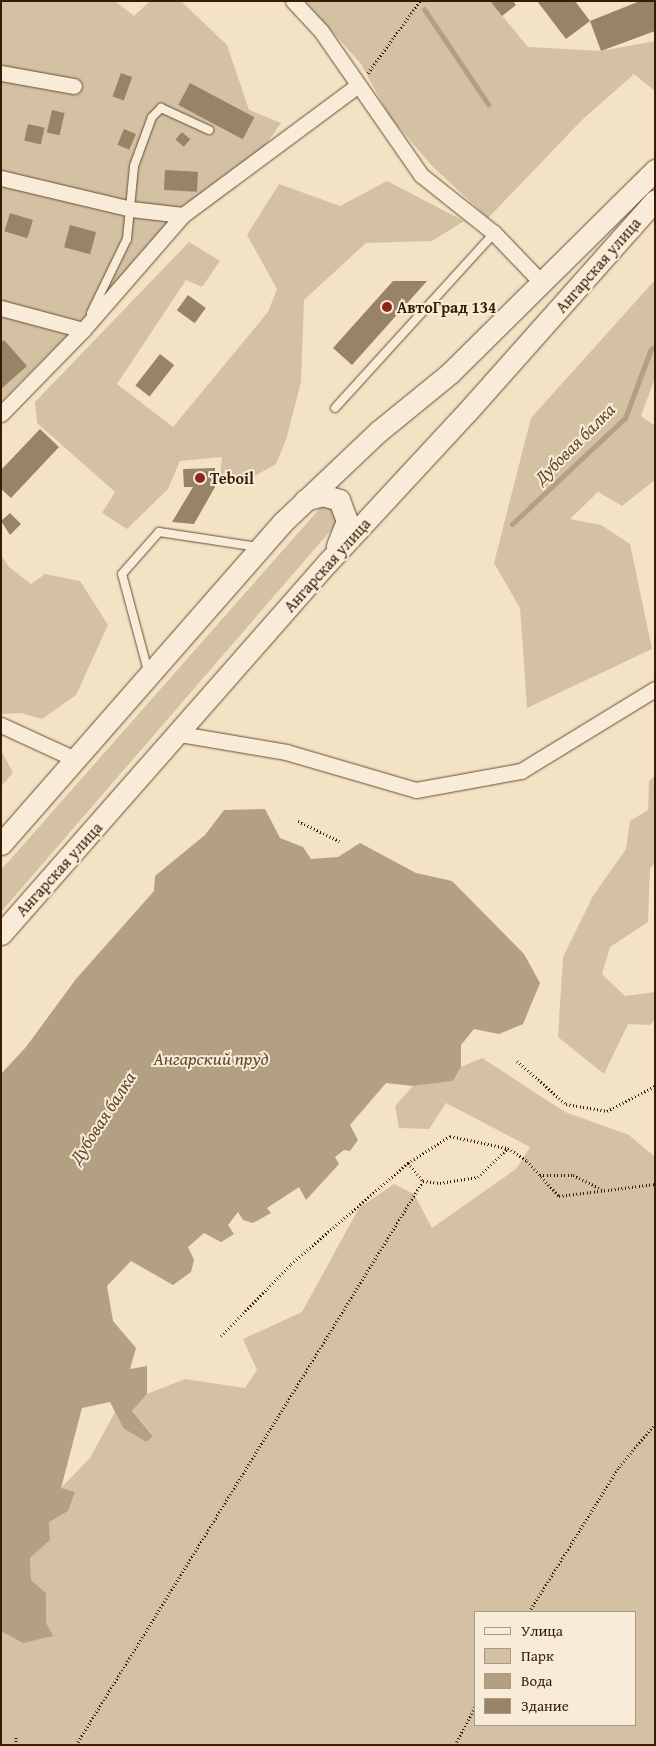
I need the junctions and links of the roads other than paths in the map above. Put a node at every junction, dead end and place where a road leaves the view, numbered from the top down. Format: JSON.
{"nodes":[{"id":1,"x":293,"y":1,"type":"edge"},
{"id":2,"x":1,"y":73,"type":"edge"},
{"id":3,"x":74,"y":86,"type":"dead end"},
{"id":4,"x":358,"y":86,"type":"junction"},
{"id":5,"x":209,"y":130,"type":"dead end"},
{"id":6,"x":655,"y":170,"type":"edge"},
{"id":7,"x":1,"y":178,"type":"edge"},
{"id":8,"x":655,"y":200,"type":"edge"},
{"id":9,"x":131,"y":209,"type":"junction"},
{"id":10,"x":183,"y":215,"type":"junction"},
{"id":11,"x":494,"y":233,"type":"junction"},
{"id":12,"x":542,"y":283,"type":"junction"},
{"id":13,"x":1,"y":308,"type":"edge"},
{"id":14,"x":83,"y":330,"type":"junction"},
{"id":15,"x":335,"y":408,"type":"dead end"},
{"id":16,"x":1,"y":414,"type":"edge"},
{"id":17,"x":305,"y":500,"type":"junction"},
{"id":18,"x":260,"y":547,"type":"junction"},
{"id":19,"x":327,"y":563,"type":"junction"},
{"id":20,"x":149,"y":676,"type":"junction"},
{"id":21,"x":655,"y":689,"type":"edge"},
{"id":22,"x":1,"y":725,"type":"edge"},
{"id":23,"x":180,"y":734,"type":"junction"},
{"id":24,"x":75,"y":759,"type":"junction"},
{"id":25,"x":1,"y":844,"type":"edge"},
{"id":26,"x":1,"y":934,"type":"edge"}],
"edges":[{"from":1,"to":4,"type":"street"},
{"from":2,"to":3,"type":"street"},
{"from":4,"to":10,"type":"street"},
{"from":4,"to":11,"type":"street"},
{"from":5,"to":9,"type":"lane"},
{"from":6,"to":12,"type":"main road","name":"Ангарская улица"},
{"from":7,"to":9,"type":"street"},
{"from":8,"to":19,"type":"main road","name":"Ангарская улица"},
{"from":9,"to":10,"type":"street"},
{"from":9,"to":14,"type":"lane"},
{"from":10,"to":14,"type":"street"},
{"from":11,"to":12,"type":"street"},
{"from":11,"to":15,"type":"lane"},
{"from":12,"to":17,"type":"main road","name":"Ангарская улица"},
{"from":13,"to":14,"type":"street"},
{"from":14,"to":16,"type":"street"},
{"from":17,"to":18,"type":"main road","name":"Ангарская улица"},
{"from":17,"to":19,"type":"main road"},
{"from":18,"to":20,"type":"main road","name":"Ангарская улица"},
{"from":18,"to":20,"type":"lane"},
{"from":19,"to":23,"type":"main road","name":"Ангарская улица"},
{"from":20,"to":24,"type":"main road","name":"Ангарская улица"},
{"from":21,"to":23,"type":"street"},
{"from":22,"to":24,"type":"street"},
{"from":23,"to":26,"type":"main road","name":"Ангарская улица"},
{"from":24,"to":25,"type":"main road","name":"Ангарская улица"}]}
